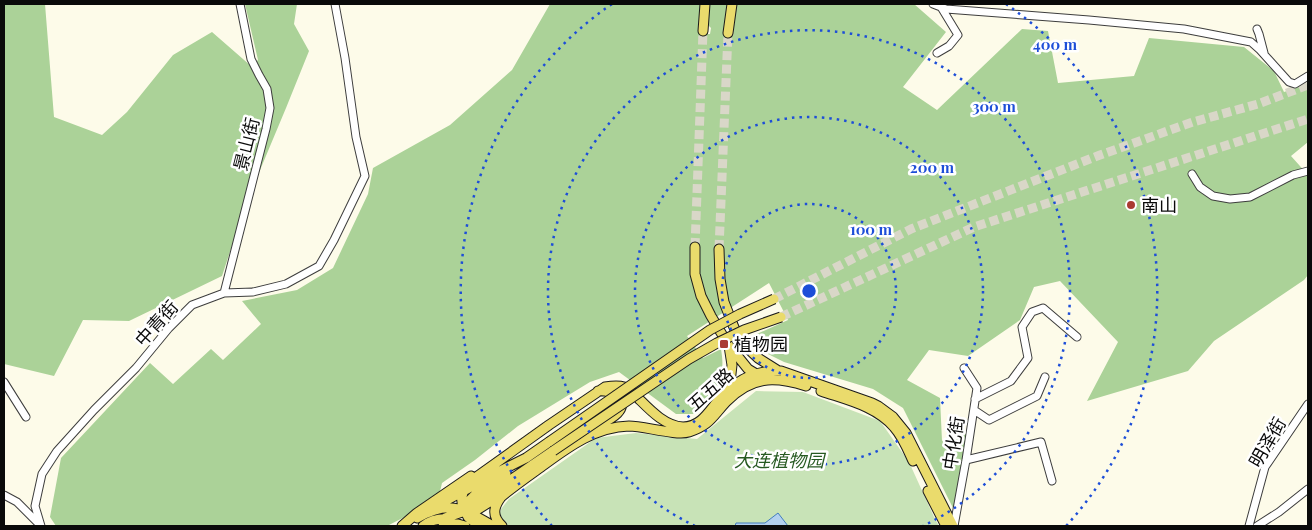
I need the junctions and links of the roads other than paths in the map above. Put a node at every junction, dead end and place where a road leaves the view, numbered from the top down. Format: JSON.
{"nodes":[{"id":1,"x":240,"y":4,"type":"edge"},
{"id":2,"x":335,"y":4,"type":"edge"},
{"id":3,"x":704,"y":4,"type":"edge"},
{"id":4,"x":732,"y":4,"type":"edge"},
{"id":5,"x":933,"y":4,"type":"edge"},
{"id":6,"x":941,"y":7,"type":"junction"},
{"id":7,"x":1257,"y":29,"type":"dead end"},
{"id":8,"x":703,"y":31,"type":"tunnel mouth"},
{"id":9,"x":728,"y":32,"type":"tunnel mouth"},
{"id":10,"x":937,"y":53,"type":"dead end"},
{"id":11,"x":1264,"y":54,"type":"junction"},
{"id":12,"x":1308,"y":76,"type":"edge"},
{"id":13,"x":1308,"y":171,"type":"edge"},
{"id":14,"x":1192,"y":174,"type":"dead end"},
{"id":15,"x":695,"y":247,"type":"tunnel mouth"},
{"id":16,"x":719,"y":249,"type":"tunnel mouth"},
{"id":17,"x":224,"y":293,"type":"junction"},
{"id":18,"x":774,"y":299,"type":"tunnel mouth"},
{"id":19,"x":781,"y":317,"type":"tunnel mouth"},
{"id":20,"x":1077,"y":337,"type":"dead end"},
{"id":21,"x":740,"y":340,"type":"junction"},
{"id":22,"x":729,"y":346,"type":"junction"},
{"id":23,"x":740,"y":353,"type":"junction"},
{"id":24,"x":964,"y":368,"type":"dead end"},
{"id":25,"x":781,"y":372,"type":"junction"},
{"id":26,"x":749,"y":374,"type":"junction"},
{"id":27,"x":1045,"y":377,"type":"dead end"},
{"id":28,"x":771,"y":379,"type":"junction"},
{"id":29,"x":4,"y":382,"type":"edge"},
{"id":30,"x":598,"y":391,"type":"junction"},
{"id":31,"x":740,"y":391,"type":"junction"},
{"id":32,"x":724,"y":394,"type":"junction"},
{"id":33,"x":975,"y":399,"type":"junction"},
{"id":34,"x":1307,"y":407,"type":"edge"},
{"id":35,"x":974,"y":410,"type":"junction"},
{"id":36,"x":26,"y":417,"type":"dead end"},
{"id":37,"x":549,"y":425,"type":"junction"},
{"id":38,"x":551,"y":447,"type":"junction"},
{"id":39,"x":568,"y":447,"type":"junction"},
{"id":40,"x":526,"y":458,"type":"junction"},
{"id":41,"x":966,"y":460,"type":"junction"},
{"id":42,"x":1052,"y":481,"type":"dead end"},
{"id":43,"x":1308,"y":489,"type":"edge"},
{"id":44,"x":508,"y":491,"type":"junction"},
{"id":45,"x":463,"y":492,"type":"junction"},
{"id":46,"x":4,"y":495,"type":"edge"},
{"id":47,"x":468,"y":513,"type":"junction"},
{"id":48,"x":418,"y":517,"type":"junction"},
{"id":49,"x":41,"y":526,"type":"edge"},
{"id":50,"x":402,"y":526,"type":"edge"},
{"id":51,"x":406,"y":526,"type":"edge"},
{"id":52,"x":422,"y":526,"type":"edge"},
{"id":53,"x":431,"y":526,"type":"edge"},
{"id":54,"x":465,"y":526,"type":"edge"},
{"id":55,"x":479,"y":526,"type":"edge"},
{"id":56,"x":493,"y":526,"type":"edge"},
{"id":57,"x":502,"y":526,"type":"edge"},
{"id":58,"x":946,"y":526,"type":"edge"},
{"id":59,"x":953,"y":526,"type":"edge"},
{"id":60,"x":1248,"y":526,"type":"edge"},
{"id":61,"x":1258,"y":526,"type":"edge"}],
"edges":[{"from":1,"to":17,"type":"street","name":"景山街"},
{"from":2,"to":17,"type":"street","name":"中青街"},
{"from":3,"to":8,"type":"main road"},
{"from":4,"to":9,"type":"main road"},
{"from":5,"to":6,"type":"street"},
{"from":6,"to":10,"type":"street"},
{"from":6,"to":11,"type":"street"},
{"from":7,"to":11,"type":"street"},
{"from":11,"to":12,"type":"street"},
{"from":13,"to":14,"type":"street"},
{"from":15,"to":22,"type":"main road"},
{"from":16,"to":21,"type":"main road"},
{"from":17,"to":49,"type":"street","name":"中青街"},
{"from":18,"to":38,"type":"main road","bridge":true},
{"from":19,"to":38,"type":"main road","bridge":true},
{"from":20,"to":33,"type":"street"},
{"from":21,"to":23,"type":"main road"},
{"from":21,"to":25,"type":"main road"},
{"from":22,"to":23,"type":"main road"},
{"from":22,"to":32,"type":"main road"},
{"from":23,"to":26,"type":"main road"},
{"from":24,"to":33,"type":"street","name":"中化街"},
{"from":25,"to":26,"type":"main road","name":"五五路"},
{"from":25,"to":59,"type":"main road","name":"五五路"},
{"from":26,"to":28,"type":"main road"},
{"from":26,"to":31,"type":"main road"},
{"from":26,"to":32,"type":"main road","name":"五五路"},
{"from":27,"to":35,"type":"street"},
{"from":28,"to":31,"type":"main road","name":"五五路"},
{"from":28,"to":58,"type":"main road","name":"五五路"},
{"from":29,"to":36,"type":"street"},
{"from":30,"to":32,"type":"main road","name":"五五路"},
{"from":30,"to":37,"type":"main road","name":"五五路"},
{"from":30,"to":39,"type":"main road"},
{"from":31,"to":39,"type":"main road","name":"五五路"},
{"from":33,"to":35,"type":"street","name":"中化街"},
{"from":34,"to":60,"type":"street","name":"明泽街"},
{"from":35,"to":41,"type":"street","name":"中化街"},
{"from":37,"to":45,"type":"main road","name":"五五路"},
{"from":37,"to":50,"type":"main road"},
{"from":38,"to":40,"type":"main road","name":"五五路"},
{"from":38,"to":47,"type":"main road"},
{"from":39,"to":44,"type":"main road","name":"五五路"},
{"from":40,"to":45,"type":"main road","name":"五五路"},
{"from":40,"to":47,"type":"main road"},
{"from":41,"to":42,"type":"street"},
{"from":41,"to":59,"type":"street","name":"中化街"},
{"from":43,"to":61,"type":"street"},
{"from":44,"to":47,"type":"main road"},
{"from":44,"to":57,"type":"main road","name":"五五路"},
{"from":45,"to":47,"type":"main road"},
{"from":45,"to":48,"type":"main road","name":"五五路"},
{"from":46,"to":49,"type":"street"},
{"from":47,"to":48,"type":"main road"},
{"from":47,"to":52,"type":"main road"},
{"from":47,"to":55,"type":"main road"},
{"from":47,"to":56,"type":"main road"},
{"from":48,"to":51,"type":"main road"},
{"from":53,"to":54,"type":"main road"}]}
